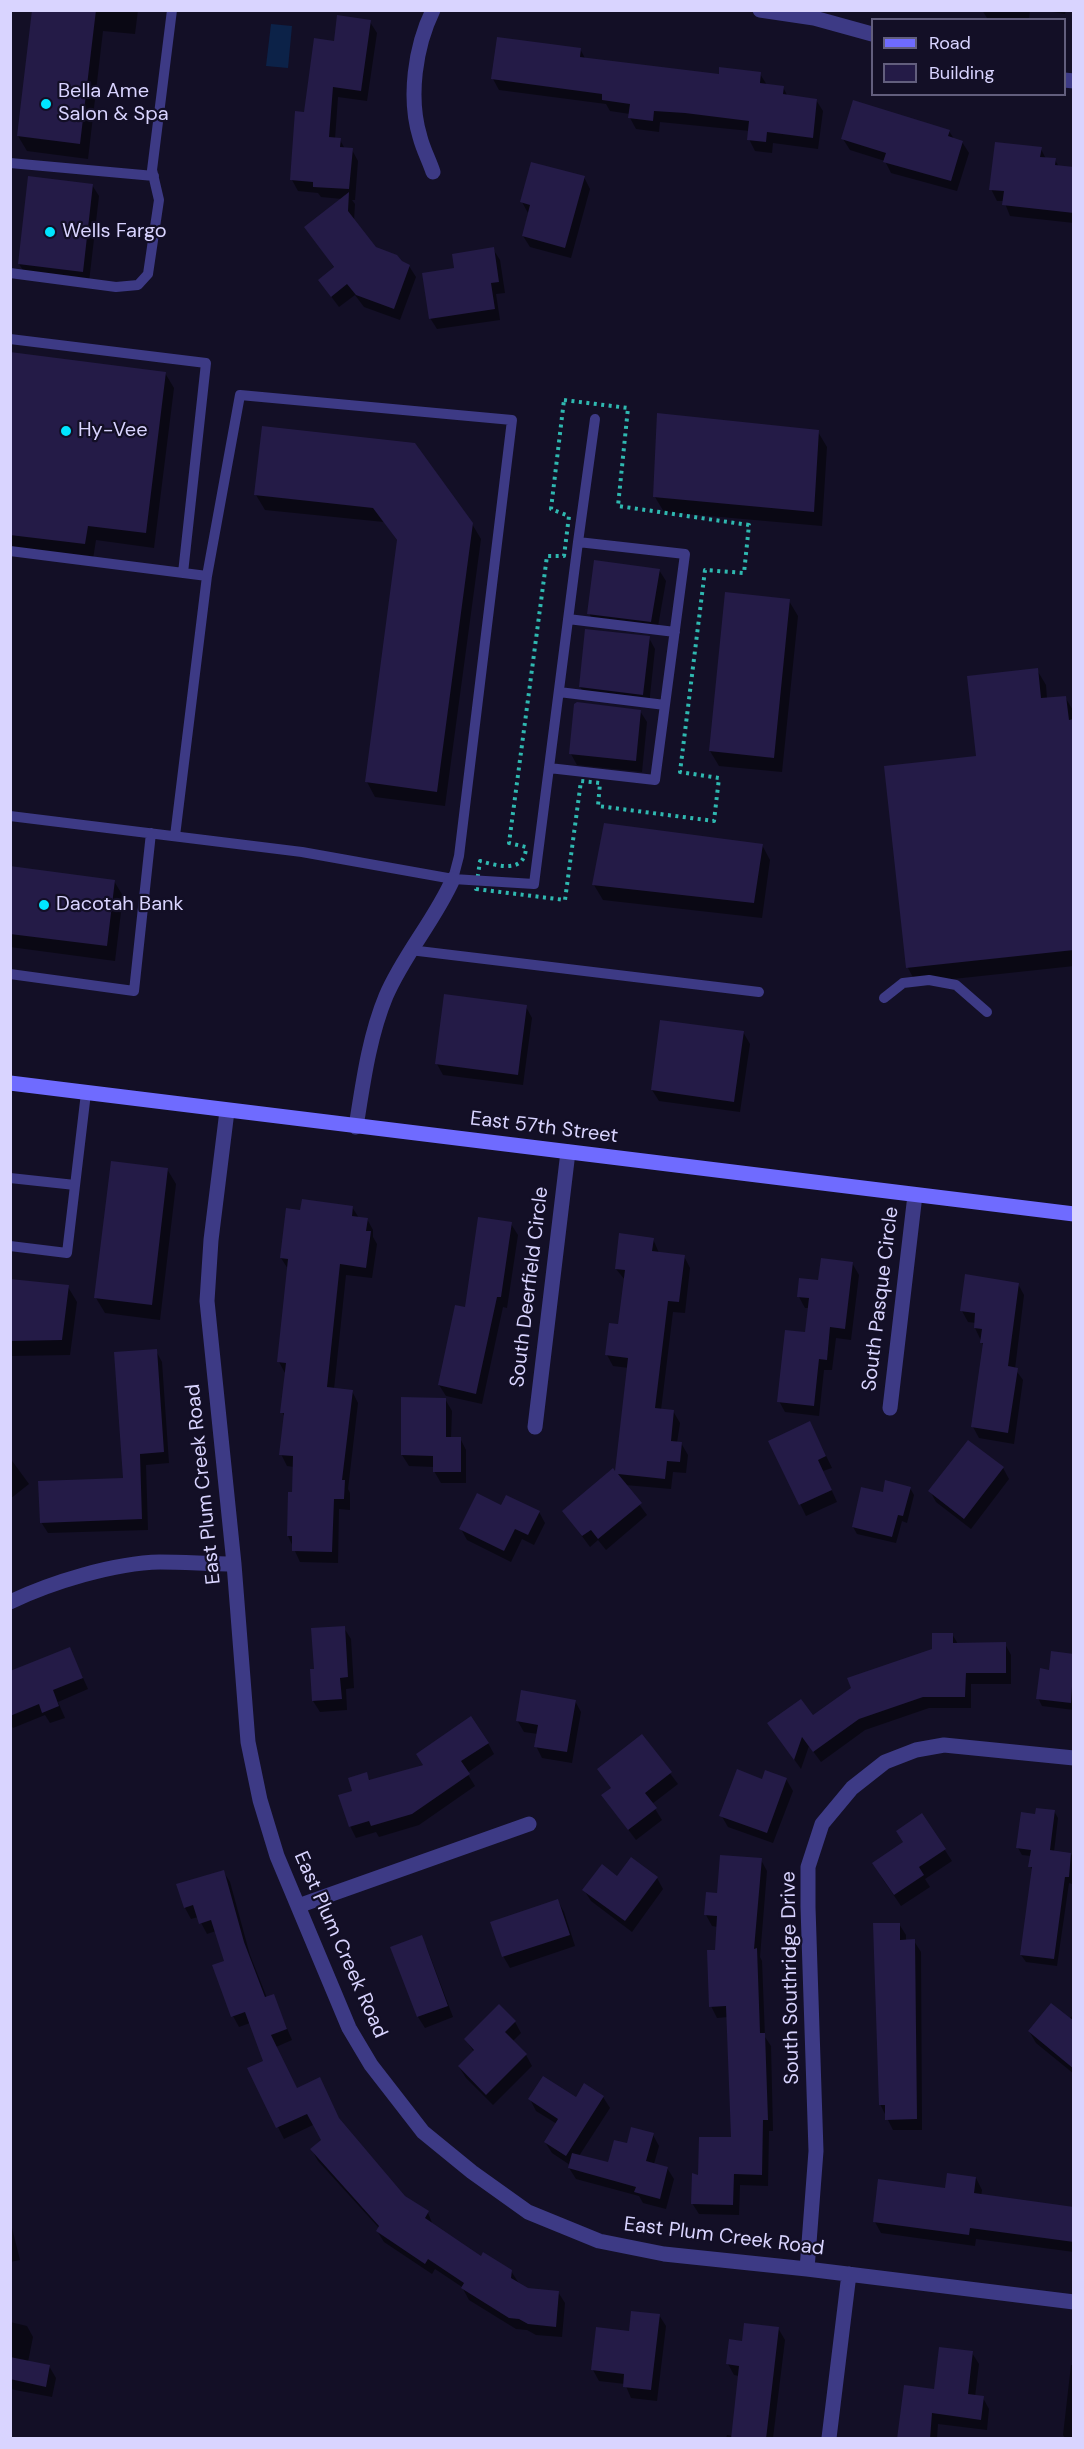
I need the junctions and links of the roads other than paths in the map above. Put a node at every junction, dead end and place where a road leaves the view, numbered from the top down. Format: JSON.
{"nodes":[{"id":1,"x":172,"y":10,"type":"edge"},
{"id":2,"x":432,"y":10,"type":"edge"},
{"id":3,"x":760,"y":10,"type":"edge"},
{"id":4,"x":871,"y":33,"type":"edge"},
{"id":5,"x":10,"y":163,"type":"edge"},
{"id":6,"x":433,"y":172,"type":"dead end"},
{"id":7,"x":154,"y":176,"type":"junction"},
{"id":8,"x":10,"y":273,"type":"edge"},
{"id":9,"x":10,"y":339,"type":"edge"},
{"id":10,"x":595,"y":419,"type":"dead end"},
{"id":11,"x":578,"y":542,"type":"junction"},
{"id":12,"x":10,"y":551,"type":"edge"},
{"id":13,"x":183,"y":573,"type":"junction"},
{"id":14,"x":207,"y":576,"type":"junction"},
{"id":15,"x":568,"y":619,"type":"junction"},
{"id":16,"x":675,"y":632,"type":"junction"},
{"id":17,"x":559,"y":692,"type":"junction"},
{"id":18,"x":665,"y":705,"type":"junction"},
{"id":19,"x":549,"y":768,"type":"junction"},
{"id":20,"x":10,"y":816,"type":"edge"},
{"id":21,"x":151,"y":832,"type":"junction"},
{"id":22,"x":175,"y":836,"type":"junction"},
{"id":23,"x":453,"y":879,"type":"junction"},
{"id":24,"x":410,"y":950,"type":"junction"},
{"id":25,"x":10,"y":974,"type":"edge"},
{"id":26,"x":759,"y":992,"type":"dead end"},
{"id":27,"x":884,"y":998,"type":"dead end"},
{"id":28,"x":987,"y":1012,"type":"dead end"},
{"id":29,"x":10,"y":1083,"type":"edge"},
{"id":30,"x":86,"y":1093,"type":"junction"},
{"id":31,"x":227,"y":1111,"type":"junction"},
{"id":32,"x":356,"y":1127,"type":"junction"},
{"id":33,"x":568,"y":1152,"type":"junction"},
{"id":34,"x":10,"y":1178,"type":"edge"},
{"id":35,"x":75,"y":1185,"type":"junction"},
{"id":36,"x":915,"y":1195,"type":"junction"},
{"id":37,"x":1074,"y":1214,"type":"edge"},
{"id":38,"x":10,"y":1246,"type":"edge"},
{"id":39,"x":890,"y":1408,"type":"dead end"},
{"id":40,"x":536,"y":1427,"type":"dead end"},
{"id":41,"x":234,"y":1564,"type":"junction"},
{"id":42,"x":10,"y":1602,"type":"edge"},
{"id":43,"x":1074,"y":1758,"type":"edge"},
{"id":44,"x":529,"y":1824,"type":"dead end"},
{"id":45,"x":298,"y":1906,"type":"junction"},
{"id":46,"x":807,"y":2269,"type":"junction"},
{"id":47,"x":849,"y":2274,"type":"junction"},
{"id":48,"x":1074,"y":2302,"type":"edge"},
{"id":49,"x":829,"y":2439,"type":"edge"}],
"edges":[{"from":1,"to":7,"type":"lane"},
{"from":2,"to":6,"type":"street"},
{"from":3,"to":4,"type":"street"},
{"from":5,"to":7,"type":"lane"},
{"from":7,"to":8,"type":"lane"},
{"from":9,"to":13,"type":"lane"},
{"from":10,"to":11,"type":"lane"},
{"from":11,"to":15,"type":"lane"},
{"from":11,"to":16,"type":"lane"},
{"from":12,"to":13,"type":"lane"},
{"from":13,"to":14,"type":"lane"},
{"from":14,"to":22,"type":"lane"},
{"from":14,"to":23,"type":"lane"},
{"from":15,"to":16,"type":"lane"},
{"from":15,"to":17,"type":"lane"},
{"from":16,"to":18,"type":"lane"},
{"from":17,"to":18,"type":"lane"},
{"from":17,"to":19,"type":"lane"},
{"from":18,"to":19,"type":"lane"},
{"from":19,"to":23,"type":"lane"},
{"from":20,"to":21,"type":"lane"},
{"from":21,"to":22,"type":"lane"},
{"from":21,"to":25,"type":"lane"},
{"from":22,"to":23,"type":"lane"},
{"from":23,"to":24,"type":"street"},
{"from":24,"to":26,"type":"lane"},
{"from":24,"to":32,"type":"street"},
{"from":27,"to":28,"type":"lane"},
{"from":29,"to":30,"type":"main road","name":"East 57th Street"},
{"from":30,"to":31,"type":"main road","name":"East 57th Street"},
{"from":30,"to":35,"type":"lane"},
{"from":31,"to":32,"type":"main road","name":"East 57th Street"},
{"from":31,"to":41,"type":"street","name":"East Plum Creek Road"},
{"from":32,"to":33,"type":"main road","name":"East 57th Street"},
{"from":33,"to":36,"type":"main road","name":"East 57th Street"},
{"from":33,"to":40,"type":"street","name":"South Deerfield Circle"},
{"from":34,"to":35,"type":"lane"},
{"from":35,"to":38,"type":"lane"},
{"from":36,"to":37,"type":"main road","name":"East 57th Street"},
{"from":36,"to":39,"type":"street","name":"South Pasque Circle"},
{"from":41,"to":42,"type":"street"},
{"from":41,"to":45,"type":"street","name":"East Plum Creek Road"},
{"from":43,"to":46,"type":"street","name":"South Southridge Drive"},
{"from":44,"to":45,"type":"street"},
{"from":45,"to":46,"type":"street","name":"East Plum Creek Road"},
{"from":46,"to":47,"type":"street","name":"East Plum Creek Road"},
{"from":47,"to":48,"type":"street","name":"East Plum Creek Road"},
{"from":47,"to":49,"type":"street"}]}
